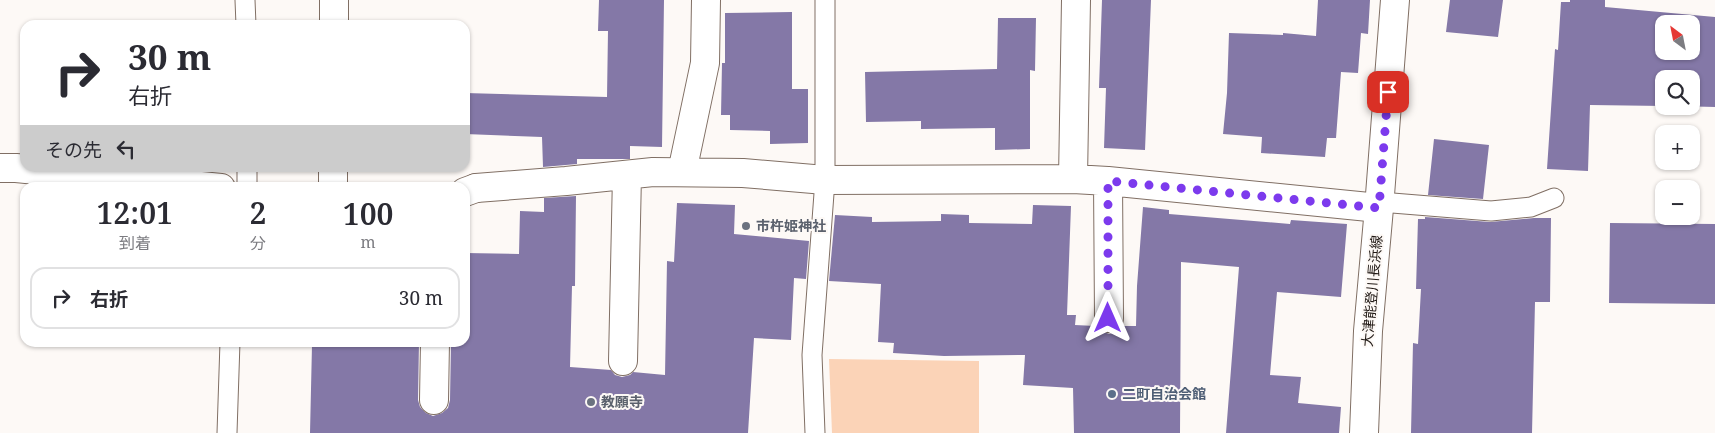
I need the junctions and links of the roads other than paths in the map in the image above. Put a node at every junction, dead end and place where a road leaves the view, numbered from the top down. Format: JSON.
{"nodes":[{"id":1,"x":245,"y":0,"type":"edge"},
{"id":2,"x":334,"y":0,"type":"edge"},
{"id":3,"x":706,"y":0,"type":"edge"},
{"id":4,"x":825,"y":0,"type":"edge"},
{"id":5,"x":1076,"y":0,"type":"edge"},
{"id":6,"x":1396,"y":0,"type":"edge"},
{"id":7,"x":246,"y":20,"type":"edge"},
{"id":8,"x":334,"y":20,"type":"edge"},
{"id":9,"x":0,"y":168,"type":"edge"},
{"id":10,"x":20,"y":168,"type":"edge"},
{"id":11,"x":111,"y":172,"type":"edge"},
{"id":12,"x":682,"y":172,"type":"junction"},
{"id":13,"x":158,"y":174,"type":"edge"},
{"id":14,"x":627,"y":175,"type":"junction"},
{"id":15,"x":1073,"y":178,"type":"junction"},
{"id":16,"x":825,"y":180,"type":"junction"},
{"id":17,"x":1108,"y":181,"type":"junction"},
{"id":18,"x":194,"y":182,"type":"edge"},
{"id":19,"x":471,"y":190,"type":"edge"},
{"id":20,"x":1554,"y":198,"type":"dead end"},
{"id":21,"x":1380,"y":205,"type":"junction"},
{"id":22,"x":1108,"y":318,"type":"dead end"},
{"id":23,"x":230,"y":347,"type":"edge"},
{"id":24,"x":436,"y":347,"type":"edge"},
{"id":25,"x":623,"y":361,"type":"dead end"},
{"id":26,"x":434,"y":400,"type":"dead end"},
{"id":27,"x":227,"y":433,"type":"edge"},
{"id":28,"x":815,"y":433,"type":"edge"},
{"id":29,"x":1364,"y":433,"type":"edge"}],
"edges":[{"from":1,"to":7,"type":"lane"},
{"from":2,"to":8,"type":"street"},
{"from":3,"to":12,"type":"street"},
{"from":4,"to":16,"type":"lane"},
{"from":5,"to":15,"type":"street"},
{"from":6,"to":21,"type":"street","name":"大津能登川長浜線"},
{"from":9,"to":10,"type":"street"},
{"from":11,"to":13,"type":"street"},
{"from":12,"to":14,"type":"street"},
{"from":12,"to":16,"type":"street"},
{"from":13,"to":18,"type":"street"},
{"from":14,"to":19,"type":"street"},
{"from":14,"to":25,"type":"street"},
{"from":15,"to":16,"type":"street"},
{"from":15,"to":17,"type":"street"},
{"from":16,"to":28,"type":"lane"},
{"from":17,"to":21,"type":"street"},
{"from":17,"to":22,"type":"street"},
{"from":20,"to":21,"type":"lane"},
{"from":21,"to":29,"type":"street","name":"大津能登川長浜線"},
{"from":23,"to":27,"type":"lane"},
{"from":24,"to":26,"type":"street"}]}
